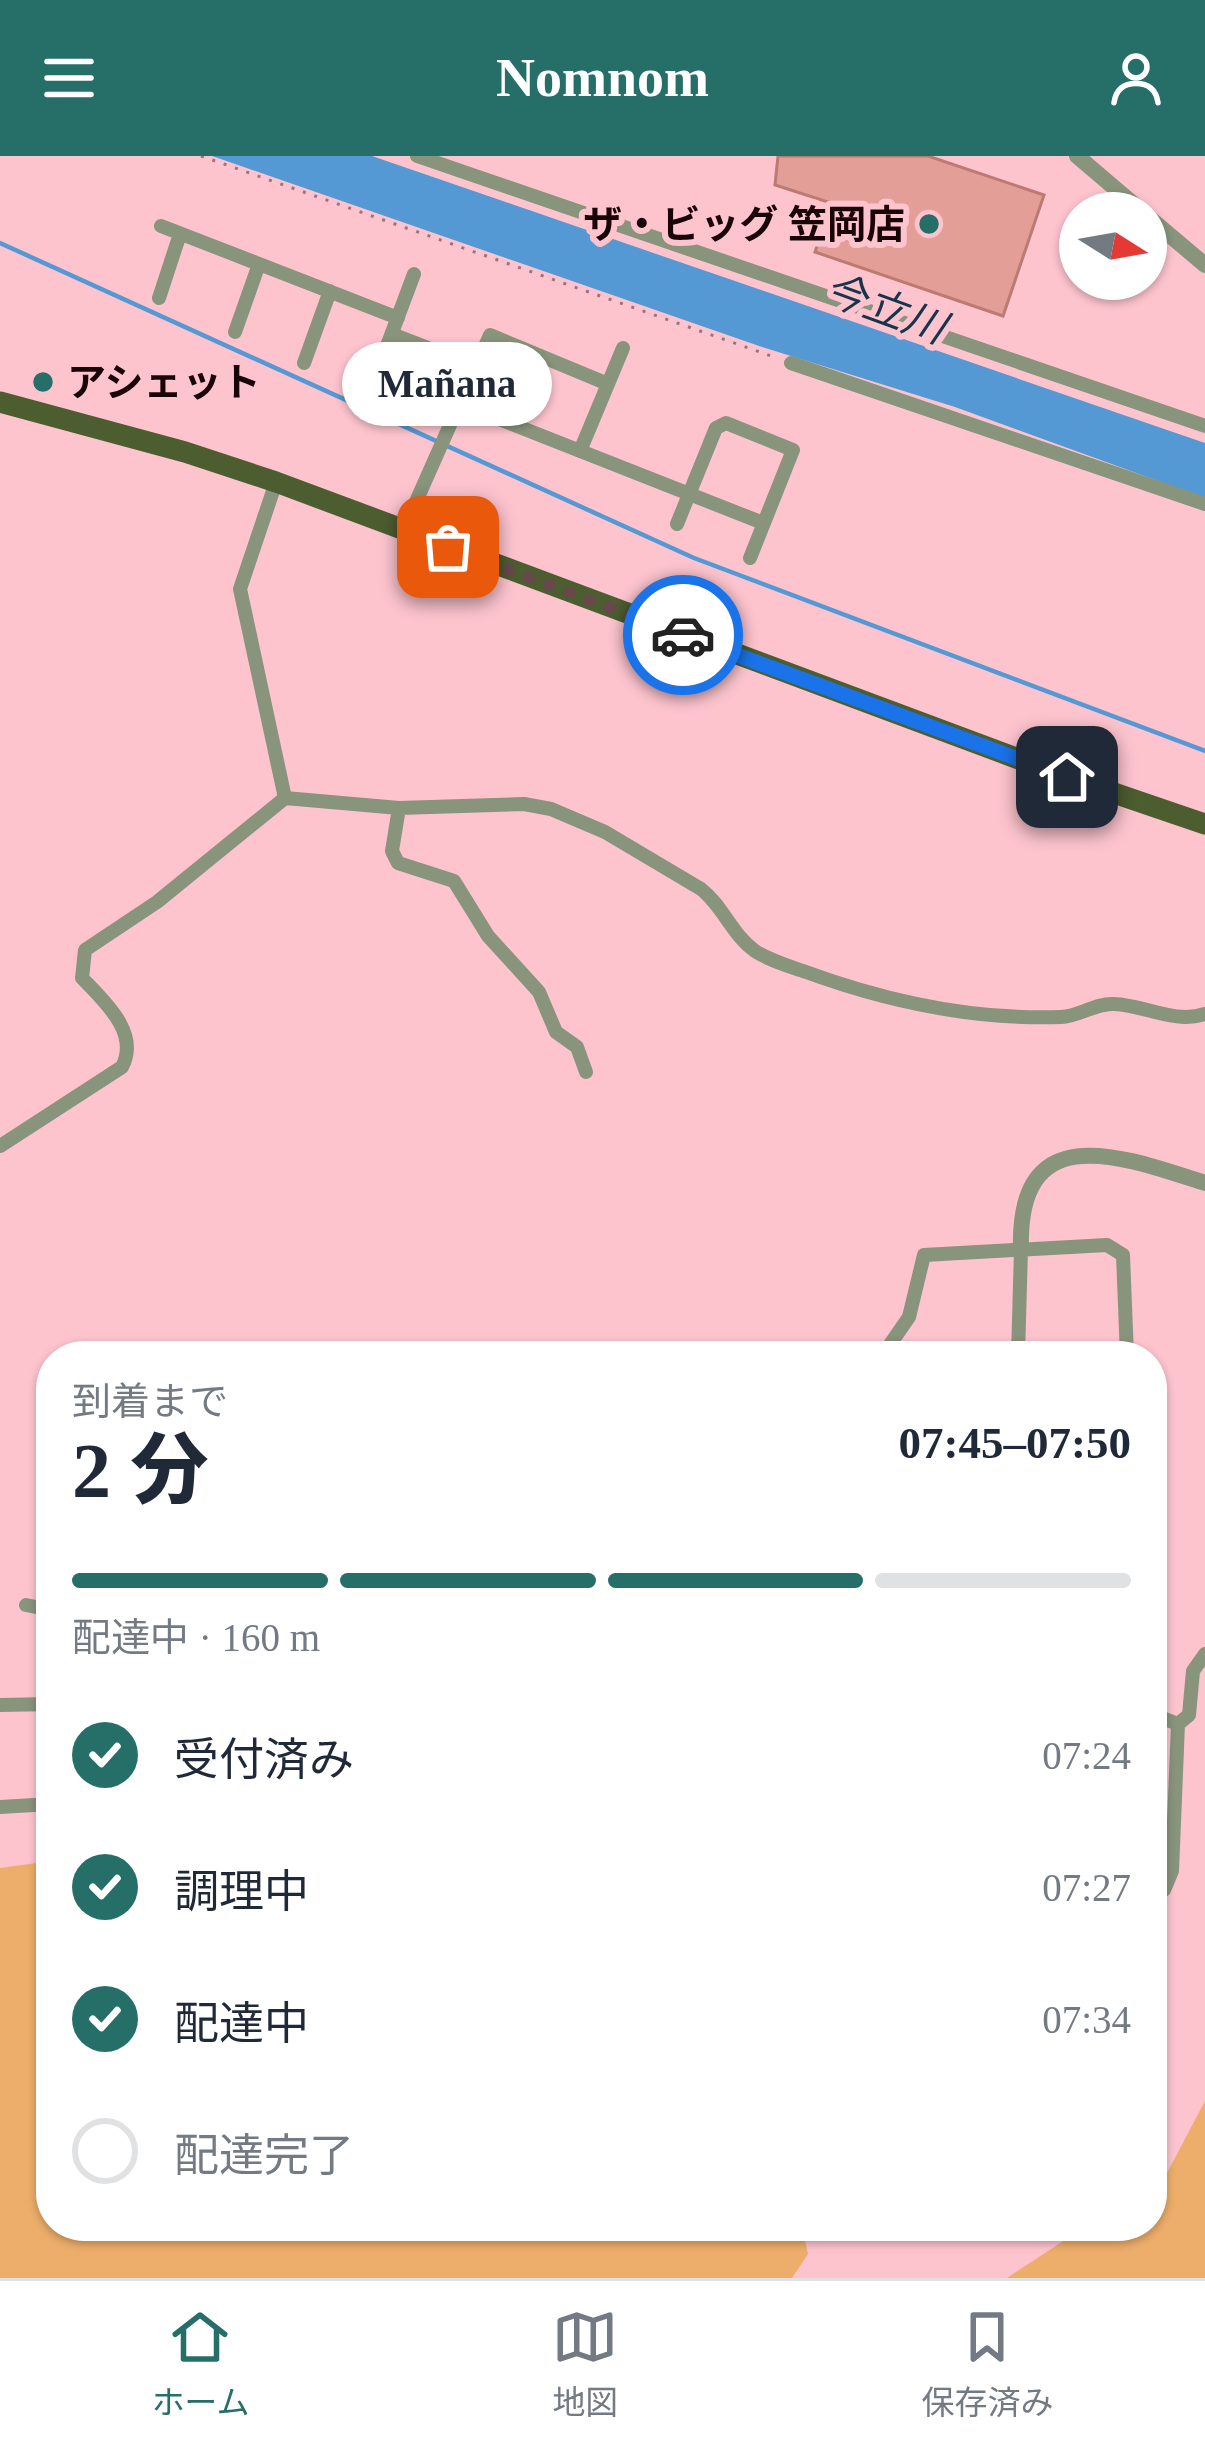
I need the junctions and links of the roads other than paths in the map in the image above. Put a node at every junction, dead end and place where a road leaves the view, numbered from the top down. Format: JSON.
{"nodes":[{"id":1,"x":417,"y":156,"type":"edge"},
{"id":2,"x":1077,"y":156,"type":"edge"},
{"id":3,"x":1119,"y":192,"type":"edge"},
{"id":4,"x":160,"y":226,"type":"dead end"},
{"id":5,"x":1167,"y":233,"type":"edge"},
{"id":6,"x":180,"y":234,"type":"junction"},
{"id":7,"x":259,"y":264,"type":"junction"},
{"id":8,"x":1205,"y":265,"type":"edge"},
{"id":9,"x":414,"y":274,"type":"dead end"},
{"id":10,"x":330,"y":291,"type":"junction"},
{"id":11,"x":159,"y":298,"type":"dead end"},
{"id":12,"x":398,"y":318,"type":"junction"},
{"id":13,"x":235,"y":332,"type":"dead end"},
{"id":14,"x":392,"y":334,"type":"junction"},
{"id":15,"x":623,"y":348,"type":"dead end"},
{"id":16,"x":304,"y":363,"type":"dead end"},
{"id":17,"x":791,"y":363,"type":"road end"},
{"id":18,"x":477,"y":367,"type":"junction"},
{"id":19,"x":608,"y":384,"type":"junction"},
{"id":20,"x":369,"y":394,"type":"dead end"},
{"id":21,"x":0,"y":402,"type":"edge"},
{"id":22,"x":461,"y":404,"type":"junction"},
{"id":23,"x":1205,"y":426,"type":"edge"},
{"id":24,"x":580,"y":452,"type":"junction"},
{"id":25,"x":276,"y":482,"type":"junction"},
{"id":26,"x":690,"y":494,"type":"junction"},
{"id":27,"x":1205,"y":504,"type":"edge"},
{"id":28,"x":763,"y":523,"type":"junction"},
{"id":29,"x":677,"y":524,"type":"dead end"},
{"id":30,"x":404,"y":531,"type":"junction"},
{"id":31,"x":750,"y":558,"type":"dead end"},
{"id":32,"x":285,"y":798,"type":"junction"},
{"id":33,"x":399,"y":808,"type":"junction"},
{"id":34,"x":1205,"y":824,"type":"edge"},
{"id":35,"x":1205,"y":1014,"type":"edge"},
{"id":36,"x":586,"y":1072,"type":"dead end"},
{"id":37,"x":0,"y":1146,"type":"edge"},
{"id":38,"x":1205,"y":1183,"type":"edge"},
{"id":39,"x":1021,"y":1249,"type":"junction"},
{"id":40,"x":892,"y":1341,"type":"edge"},
{"id":41,"x":1018,"y":1341,"type":"edge"},
{"id":42,"x":1126,"y":1341,"type":"edge"},
{"id":43,"x":26,"y":1605,"type":"dead end"},
{"id":44,"x":36,"y":1607,"type":"edge"},
{"id":45,"x":1205,"y":1654,"type":"edge"},
{"id":46,"x":36,"y":1704,"type":"edge"},
{"id":47,"x":0,"y":1705,"type":"edge"},
{"id":48,"x":1167,"y":1720,"type":"edge"},
{"id":49,"x":1178,"y":1724,"type":"junction"},
{"id":50,"x":36,"y":1805,"type":"edge"},
{"id":51,"x":0,"y":1807,"type":"edge"},
{"id":52,"x":1167,"y":1885,"type":"edge"}],
"edges":[{"from":1,"to":23,"type":"street"},
{"from":2,"to":3,"type":"street"},
{"from":4,"to":6,"type":"street"},
{"from":5,"to":8,"type":"street"},
{"from":6,"to":7,"type":"street"},
{"from":6,"to":11,"type":"street"},
{"from":7,"to":10,"type":"street"},
{"from":7,"to":13,"type":"street"},
{"from":9,"to":12,"type":"street"},
{"from":10,"to":12,"type":"street"},
{"from":10,"to":16,"type":"street"},
{"from":12,"to":14,"type":"street"},
{"from":14,"to":18,"type":"street"},
{"from":14,"to":20,"type":"street"},
{"from":15,"to":19,"type":"street"},
{"from":17,"to":27,"type":"street"},
{"from":18,"to":19,"type":"street"},
{"from":18,"to":22,"type":"street"},
{"from":19,"to":24,"type":"street"},
{"from":21,"to":25,"type":"main road"},
{"from":22,"to":24,"type":"street"},
{"from":22,"to":30,"type":"street"},
{"from":24,"to":26,"type":"street"},
{"from":25,"to":30,"type":"main road"},
{"from":25,"to":32,"type":"street"},
{"from":26,"to":28,"type":"street"},
{"from":26,"to":28,"type":"street"},
{"from":26,"to":29,"type":"street"},
{"from":28,"to":31,"type":"street"},
{"from":30,"to":34,"type":"main road"},
{"from":32,"to":33,"type":"street"},
{"from":32,"to":37,"type":"street"},
{"from":33,"to":35,"type":"street"},
{"from":33,"to":36,"type":"street"},
{"from":38,"to":39,"type":"street"},
{"from":39,"to":40,"type":"street"},
{"from":39,"to":41,"type":"street"},
{"from":39,"to":42,"type":"street"},
{"from":43,"to":44,"type":"street"},
{"from":45,"to":49,"type":"street"},
{"from":46,"to":47,"type":"street"},
{"from":48,"to":49,"type":"street"},
{"from":49,"to":52,"type":"street"},
{"from":50,"to":51,"type":"street"}]}
